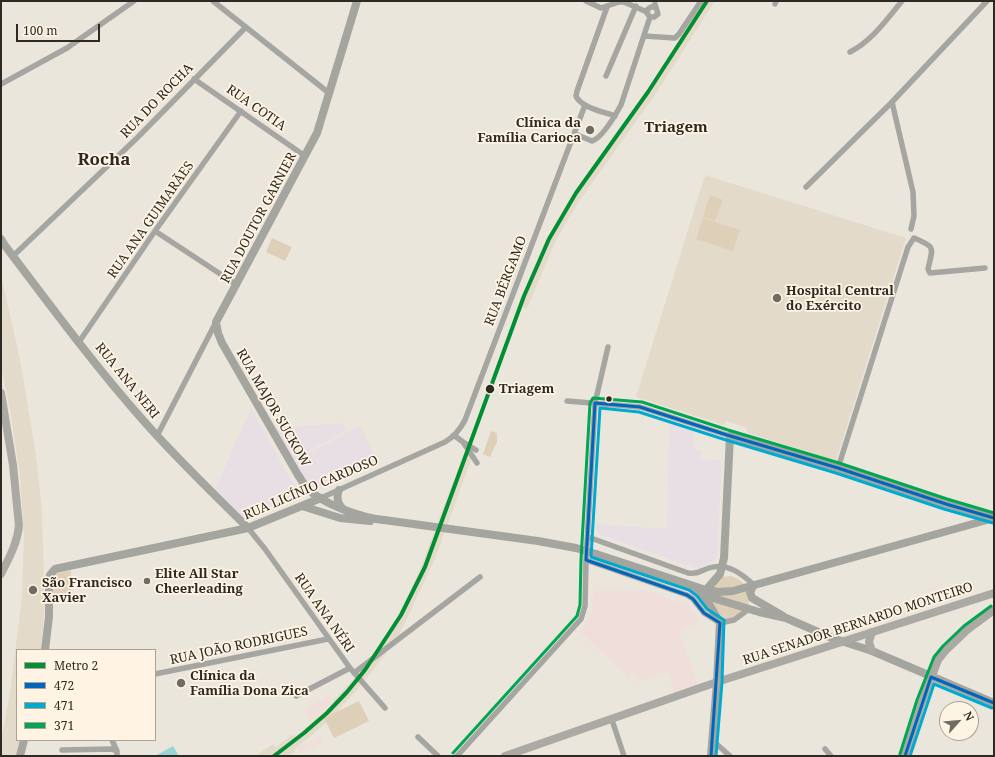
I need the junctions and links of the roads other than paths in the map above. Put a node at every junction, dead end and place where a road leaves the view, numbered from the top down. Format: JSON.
{"nodes":[{"id":1,"x":134,"y":1,"type":"edge"},
{"id":2,"x":213,"y":1,"type":"edge"},
{"id":3,"x":586,"y":1,"type":"edge"},
{"id":4,"x":701,"y":1,"type":"edge"},
{"id":5,"x":902,"y":1,"type":"edge"},
{"id":6,"x":987,"y":1,"type":"edge"},
{"id":7,"x":355,"y":2,"type":"edge"},
{"id":8,"x":636,"y":6,"type":"junction"},
{"id":9,"x":607,"y":7,"type":"junction"},
{"id":10,"x":651,"y":10,"type":"edge"},
{"id":11,"x":246,"y":27,"type":"junction"},
{"id":12,"x":644,"y":36,"type":"junction"},
{"id":13,"x":850,"y":52,"type":"dead end"},
{"id":14,"x":606,"y":76,"type":"dead end"},
{"id":15,"x":194,"y":78,"type":"junction"},
{"id":16,"x":1,"y":84,"type":"edge"},
{"id":17,"x":329,"y":93,"type":"junction"},
{"id":18,"x":892,"y":102,"type":"junction"},
{"id":19,"x":585,"y":105,"type":"junction"},
{"id":20,"x":241,"y":111,"type":"junction"},
{"id":21,"x":615,"y":116,"type":"junction"},
{"id":22,"x":575,"y":134,"type":"junction"},
{"id":23,"x":305,"y":156,"type":"junction"},
{"id":24,"x":806,"y":187,"type":"dead end"},
{"id":25,"x":910,"y":229,"type":"dead end"},
{"id":26,"x":155,"y":231,"type":"junction"},
{"id":27,"x":1,"y":239,"type":"edge"},
{"id":28,"x":13,"y":256,"type":"junction"},
{"id":29,"x":985,"y":268,"type":"dead end"},
{"id":30,"x":237,"y":285,"type":"junction"},
{"id":31,"x":216,"y":322,"type":"junction"},
{"id":32,"x":79,"y":342,"type":"junction"},
{"id":33,"x":608,"y":347,"type":"dead end"},
{"id":34,"x":1,"y":393,"type":"edge"},
{"id":35,"x":567,"y":402,"type":"dead end"},
{"id":36,"x":595,"y":403,"type":"junction"},
{"id":37,"x":4,"y":425,"type":"edge"},
{"id":38,"x":158,"y":436,"type":"junction"},
{"id":39,"x":455,"y":436,"type":"junction"},
{"id":40,"x":730,"y":436,"type":"junction"},
{"id":41,"x":463,"y":442,"type":"junction"},
{"id":42,"x":476,"y":450,"type":"dead end"},
{"id":43,"x":477,"y":463,"type":"dead end"},
{"id":44,"x":838,"y":468,"type":"junction"},
{"id":45,"x":308,"y":489,"type":"junction"},
{"id":46,"x":339,"y":490,"type":"junction"},
{"id":47,"x":321,"y":498,"type":"junction"},
{"id":48,"x":302,"y":506,"type":"junction"},
{"id":49,"x":343,"y":509,"type":"junction"},
{"id":50,"x":994,"y":518,"type":"edge"},
{"id":51,"x":380,"y":520,"type":"junction"},
{"id":52,"x":248,"y":528,"type":"junction"},
{"id":53,"x":588,"y":537,"type":"junction"},
{"id":54,"x":586,"y":560,"type":"junction"},
{"id":55,"x":722,"y":567,"type":"junction"},
{"id":56,"x":1,"y":574,"type":"edge"},
{"id":57,"x":480,"y":577,"type":"dead end"},
{"id":58,"x":754,"y":585,"type":"junction"},
{"id":59,"x":705,"y":595,"type":"junction"},
{"id":60,"x":993,"y":595,"type":"edge"},
{"id":61,"x":701,"y":609,"type":"junction"},
{"id":62,"x":749,"y":609,"type":"junction"},
{"id":63,"x":994,"y":610,"type":"edge"},
{"id":64,"x":786,"y":618,"type":"junction"},
{"id":65,"x":720,"y":623,"type":"junction"},
{"id":66,"x":872,"y":632,"type":"junction"},
{"id":67,"x":328,"y":639,"type":"junction"},
{"id":68,"x":842,"y":641,"type":"junction"},
{"id":69,"x":47,"y":649,"type":"edge"},
{"id":70,"x":872,"y":652,"type":"junction"},
{"id":71,"x":350,"y":668,"type":"junction"},
{"id":72,"x":354,"y":673,"type":"junction"},
{"id":73,"x":156,"y":674,"type":"edge"},
{"id":74,"x":931,"y":677,"type":"junction"},
{"id":75,"x":717,"y":682,"type":"junction"},
{"id":76,"x":296,"y":696,"type":"dead end"},
{"id":77,"x":994,"y":703,"type":"edge"},
{"id":78,"x":385,"y":708,"type":"dead end"},
{"id":79,"x":612,"y":720,"type":"junction"},
{"id":80,"x":418,"y":737,"type":"dead end"},
{"id":81,"x":712,"y":740,"type":"junction"},
{"id":82,"x":24,"y":741,"type":"edge"},
{"id":83,"x":112,"y":741,"type":"edge"},
{"id":84,"x":826,"y":749,"type":"dead end"},
{"id":85,"x":62,"y":750,"type":"dead end"},
{"id":86,"x":117,"y":754,"type":"edge"},
{"id":87,"x":20,"y":756,"type":"edge"},
{"id":88,"x":438,"y":756,"type":"edge"},
{"id":89,"x":457,"y":756,"type":"edge"},
{"id":90,"x":505,"y":756,"type":"edge"},
{"id":91,"x":624,"y":756,"type":"edge"},
{"id":92,"x":711,"y":756,"type":"edge"},
{"id":93,"x":730,"y":756,"type":"edge"},
{"id":94,"x":831,"y":756,"type":"edge"},
{"id":95,"x":905,"y":756,"type":"edge"}],
"edges":[{"from":1,"to":16,"type":"street"},
{"from":2,"to":11,"type":"street"},
{"from":3,"to":9,"type":"street"},
{"from":4,"to":12,"type":"street"},
{"from":5,"to":13,"type":"street"},
{"from":6,"to":18,"type":"street"},
{"from":7,"to":17,"type":"main road","name":"RUA DOUTOR GARNIER"},
{"from":8,"to":9,"type":"street"},
{"from":8,"to":10,"type":"street"},
{"from":8,"to":14,"type":"street"},
{"from":9,"to":19,"type":"street"},
{"from":10,"to":12,"type":"street"},
{"from":11,"to":15,"type":"street","name":"RUA DO ROCHA"},
{"from":11,"to":17,"type":"street"},
{"from":12,"to":21,"type":"street"},
{"from":15,"to":20,"type":"street","name":"RUA COTIA"},
{"from":15,"to":28,"type":"street","name":"RUA DO ROCHA"},
{"from":17,"to":23,"type":"main road","name":"RUA DOUTOR GARNIER"},
{"from":18,"to":24,"type":"street"},
{"from":18,"to":25,"type":"street"},
{"from":19,"to":21,"type":"street"},
{"from":19,"to":22,"type":"street","name":"RUA BÉRGAMO"},
{"from":20,"to":23,"type":"street","name":"RUA COTIA"},
{"from":20,"to":26,"type":"street","name":"RUA ANA GUIMARÃES"},
{"from":21,"to":22,"type":"street"},
{"from":22,"to":39,"type":"street","name":"RUA BÉRGAMO"},
{"from":23,"to":30,"type":"main road","name":"RUA DOUTOR GARNIER"},
{"from":26,"to":30,"type":"street"},
{"from":26,"to":32,"type":"street","name":"RUA ANA GUIMARÃES"},
{"from":27,"to":28,"type":"main road","name":"RUA ANA NERI"},
{"from":28,"to":32,"type":"main road","name":"RUA ANA NERI"},
{"from":29,"to":44,"type":"street"},
{"from":30,"to":31,"type":"main road","name":"RUA DOUTOR GARNIER"},
{"from":31,"to":38,"type":"street","name":"RUA DOUTOR GARNIER"},
{"from":31,"to":45,"type":"main road","name":"RUA MAJOR SUCKOW"},
{"from":32,"to":38,"type":"main road","name":"RUA ANA NERI"},
{"from":33,"to":36,"type":"street"},
{"from":34,"to":37,"type":"main road"},
{"from":35,"to":36,"type":"street"},
{"from":36,"to":40,"type":"street"},
{"from":36,"to":53,"type":"street"},
{"from":37,"to":56,"type":"main road"},
{"from":38,"to":52,"type":"main road","name":"RUA ANA NERI"},
{"from":39,"to":41,"type":"street"},
{"from":39,"to":46,"type":"street","name":"RUA LICÍNIO CARDOSO"},
{"from":40,"to":44,"type":"main road"},
{"from":40,"to":55,"type":"main road"},
{"from":41,"to":42,"type":"street"},
{"from":41,"to":43,"type":"street"},
{"from":44,"to":50,"type":"main road"},
{"from":45,"to":47,"type":"main road","name":"RUA MAJOR SUCKOW"},
{"from":45,"to":48,"type":"main road"},
{"from":46,"to":47,"type":"street","name":"RUA LICÍNIO CARDOSO"},
{"from":46,"to":49,"type":"main road"},
{"from":47,"to":48,"type":"main road","name":"RUA LICÍNIO CARDOSO"},
{"from":47,"to":49,"type":"main road","name":"RUA MAJOR SUCKOW"},
{"from":48,"to":51,"type":"main road"},
{"from":48,"to":52,"type":"main road","name":"RUA LICÍNIO CARDOSO"},
{"from":49,"to":51,"type":"main road","name":"RUA MAJOR SUCKOW"},
{"from":50,"to":58,"type":"main road"},
{"from":51,"to":59,"type":"main road","bridge":true},
{"from":52,"to":67,"type":"street","name":"RUA ANA NÉRI"},
{"from":52,"to":69,"type":"main road","name":"RUA LICÍNIO CARDOSO"},
{"from":53,"to":54,"type":"street"},
{"from":53,"to":55,"type":"street"},
{"from":54,"to":61,"type":"street"},
{"from":54,"to":89,"type":"street"},
{"from":55,"to":58,"type":"street"},
{"from":55,"to":59,"type":"main road"},
{"from":57,"to":72,"type":"street"},
{"from":58,"to":59,"type":"main road"},
{"from":58,"to":64,"type":"main road"},
{"from":59,"to":61,"type":"street"},
{"from":59,"to":62,"type":"main road"},
{"from":59,"to":65,"type":"main road"},
{"from":60,"to":66,"type":"main road","name":"RUA SENADOR BERNARDO MONTEIRO"},
{"from":61,"to":65,"type":"street"},
{"from":62,"to":64,"type":"main road"},
{"from":62,"to":65,"type":"street"},
{"from":63,"to":74,"type":"main road"},
{"from":64,"to":68,"type":"main road"},
{"from":65,"to":75,"type":"main road"},
{"from":66,"to":68,"type":"main road","name":"RUA SENADOR BERNARDO MONTEIRO"},
{"from":66,"to":70,"type":"main road"},
{"from":67,"to":71,"type":"street","name":"RUA ANA NÉRI"},
{"from":67,"to":73,"type":"street","name":"RUA JOÃO RODRIGUES"},
{"from":68,"to":70,"type":"main road"},
{"from":68,"to":75,"type":"main road","name":"RUA SENADOR BERNARDO MONTEIRO"},
{"from":70,"to":74,"type":"main road"},
{"from":71,"to":72,"type":"street","name":"RUA ANA NÉRI"},
{"from":71,"to":76,"type":"street"},
{"from":72,"to":78,"type":"street","name":"RUA ANA NÉRI"},
{"from":74,"to":77,"type":"main road"},
{"from":74,"to":95,"type":"main road"},
{"from":75,"to":79,"type":"main road","name":"RUA SENADOR BERNARDO MONTEIRO"},
{"from":75,"to":81,"type":"main road"},
{"from":79,"to":90,"type":"main road","name":"RUA SENADOR BERNARDO MONTEIRO"},
{"from":79,"to":91,"type":"street"},
{"from":80,"to":88,"type":"street"},
{"from":81,"to":92,"type":"main road"},
{"from":81,"to":93,"type":"street"},
{"from":82,"to":87,"type":"main road"},
{"from":83,"to":86,"type":"street"},
{"from":84,"to":94,"type":"street"},
{"from":85,"to":86,"type":"street"}]}
